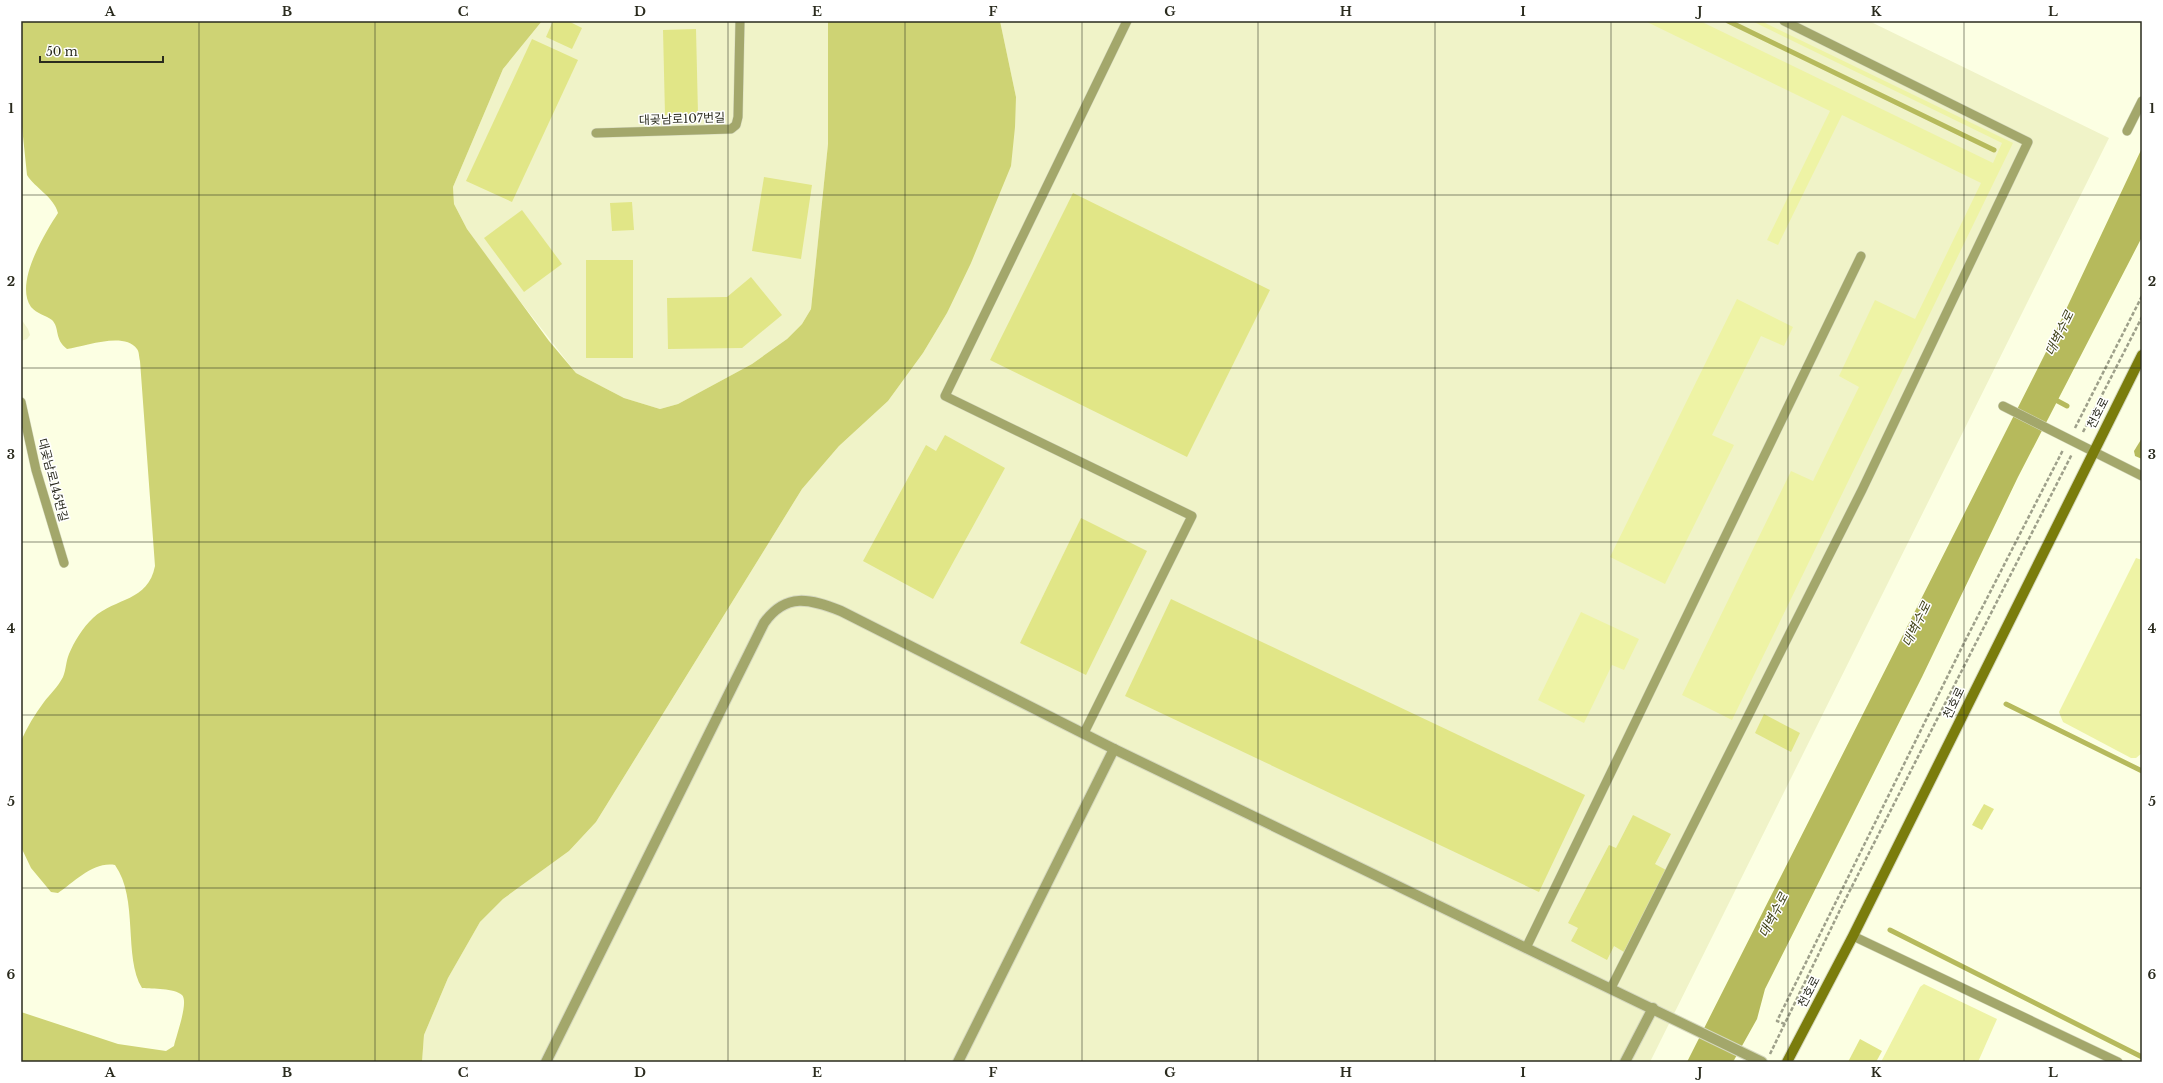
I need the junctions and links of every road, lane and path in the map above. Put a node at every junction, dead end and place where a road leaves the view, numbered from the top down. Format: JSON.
{"nodes":[{"id":1,"x":740,"y":21,"type":"edge"},
{"id":2,"x":1127,"y":21,"type":"edge"},
{"id":3,"x":1784,"y":21,"type":"edge"},
{"id":4,"x":2142,"y":101,"type":"edge"},
{"id":5,"x":2128,"y":131,"type":"dead end"},
{"id":6,"x":596,"y":133,"type":"dead end"},
{"id":7,"x":1861,"y":256,"type":"dead end"},
{"id":8,"x":2142,"y":296,"type":"edge"},
{"id":9,"x":2142,"y":317,"type":"edge"},
{"id":10,"x":2142,"y":355,"type":"edge"},
{"id":11,"x":21,"y":402,"type":"edge"},
{"id":12,"x":2003,"y":406,"type":"dead end"},
{"id":13,"x":2067,"y":438,"type":"junction"},
{"id":14,"x":2078,"y":443,"type":"junction"},
{"id":15,"x":2093,"y":451,"type":"junction"},
{"id":16,"x":2142,"y":476,"type":"edge"},
{"id":17,"x":64,"y":563,"type":"dead end"},
{"id":18,"x":1084,"y":733,"type":"junction"},
{"id":19,"x":1114,"y":749,"type":"junction"},
{"id":20,"x":1853,"y":936,"type":"junction"},
{"id":21,"x":1526,"y":948,"type":"junction"},
{"id":22,"x":1611,"y":988,"type":"junction"},
{"id":23,"x":1653,"y":1008,"type":"junction"},
{"id":24,"x":1785,"y":1024,"type":"junction"},
{"id":25,"x":1763,"y":1059,"type":"edge"},
{"id":26,"x":546,"y":1062,"type":"edge"},
{"id":27,"x":958,"y":1062,"type":"edge"},
{"id":28,"x":1625,"y":1062,"type":"edge"},
{"id":29,"x":1787,"y":1062,"type":"edge"},
{"id":30,"x":2118,"y":1062,"type":"edge"}],
"edges":[{"from":1,"to":6,"type":"lane","name":"대곶남로107번길"},
{"from":2,"to":18,"type":"lane"},
{"from":3,"to":22,"type":"lane"},
{"from":4,"to":5,"type":"lane"},
{"from":7,"to":21,"type":"lane"},
{"from":8,"to":13,"type":"path"},
{"from":9,"to":14,"type":"path"},
{"from":10,"to":15,"type":"street","name":"천호로"},
{"from":11,"to":17,"type":"lane","name":"대곶남로145번길"},
{"from":12,"to":13,"type":"lane"},
{"from":13,"to":14,"type":"lane"},
{"from":13,"to":24,"type":"path"},
{"from":14,"to":15,"type":"lane"},
{"from":14,"to":24,"type":"path"},
{"from":15,"to":16,"type":"lane"},
{"from":15,"to":20,"type":"street","name":"천호로"},
{"from":18,"to":19,"type":"street"},
{"from":18,"to":26,"type":"street"},
{"from":19,"to":21,"type":"street"},
{"from":19,"to":27,"type":"street"},
{"from":20,"to":29,"type":"street","name":"천호로"},
{"from":20,"to":30,"type":"lane"},
{"from":21,"to":22,"type":"street"},
{"from":22,"to":23,"type":"street"},
{"from":23,"to":25,"type":"street"},
{"from":23,"to":28,"type":"street"},
{"from":24,"to":25,"type":"path"}]}
